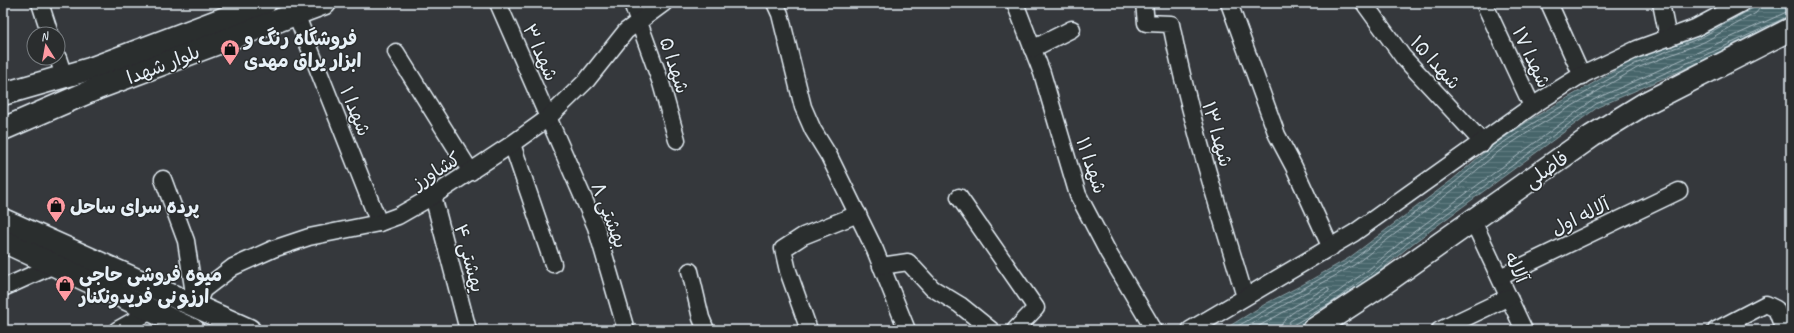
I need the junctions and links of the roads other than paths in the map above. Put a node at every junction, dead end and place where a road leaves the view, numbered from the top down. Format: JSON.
{"nodes":[{"id":1,"x":40,"y":3,"type":"edge"},
{"id":2,"x":265,"y":3,"type":"edge"},
{"id":3,"x":324,"y":3,"type":"edge"},
{"id":4,"x":498,"y":3,"type":"edge"},
{"id":5,"x":632,"y":3,"type":"edge"},
{"id":6,"x":664,"y":3,"type":"edge"},
{"id":7,"x":775,"y":3,"type":"edge"},
{"id":8,"x":1015,"y":3,"type":"edge"},
{"id":9,"x":1144,"y":3,"type":"edge"},
{"id":10,"x":1228,"y":3,"type":"edge"},
{"id":11,"x":1364,"y":3,"type":"edge"},
{"id":12,"x":1484,"y":3,"type":"edge"},
{"id":13,"x":1549,"y":3,"type":"edge"},
{"id":14,"x":1661,"y":3,"type":"edge"},
{"id":15,"x":1742,"y":3,"type":"edge"},
{"id":16,"x":296,"y":14,"type":"junction"},
{"id":17,"x":639,"y":21,"type":"junction"},
{"id":18,"x":47,"y":26,"type":"edge"},
{"id":19,"x":1072,"y":29,"type":"dead end"},
{"id":20,"x":1791,"y":29,"type":"edge"},
{"id":21,"x":1668,"y":38,"type":"junction"},
{"id":22,"x":1032,"y":49,"type":"junction"},
{"id":23,"x":396,"y":52,"type":"dead end"},
{"id":24,"x":61,"y":67,"type":"edge"},
{"id":25,"x":1582,"y":76,"type":"junction"},
{"id":26,"x":3,"y":94,"type":"edge"},
{"id":27,"x":1532,"y":106,"type":"junction"},
{"id":28,"x":548,"y":118,"type":"junction"},
{"id":29,"x":9,"y":124,"type":"edge"},
{"id":30,"x":677,"y":140,"type":"dead end"},
{"id":31,"x":1483,"y":143,"type":"junction"},
{"id":32,"x":512,"y":144,"type":"junction"},
{"id":33,"x":471,"y":172,"type":"junction"},
{"id":34,"x":163,"y":179,"type":"dead end"},
{"id":35,"x":1679,"y":191,"type":"dead end"},
{"id":36,"x":433,"y":196,"type":"junction"},
{"id":37,"x":959,"y":197,"type":"dead end"},
{"id":38,"x":858,"y":214,"type":"junction"},
{"id":39,"x":3,"y":220,"type":"edge"},
{"id":40,"x":1473,"y":220,"type":"junction"},
{"id":41,"x":379,"y":223,"type":"junction"},
{"id":42,"x":3,"y":241,"type":"edge"},
{"id":43,"x":1331,"y":248,"type":"junction"},
{"id":44,"x":553,"y":264,"type":"dead end"},
{"id":45,"x":54,"y":265,"type":"junction"},
{"id":46,"x":881,"y":266,"type":"junction"},
{"id":47,"x":690,"y":272,"type":"dead end"},
{"id":48,"x":1500,"y":277,"type":"junction"},
{"id":49,"x":3,"y":288,"type":"edge"},
{"id":50,"x":1245,"y":297,"type":"junction"},
{"id":51,"x":1509,"y":298,"type":"junction"},
{"id":52,"x":196,"y":307,"type":"junction"},
{"id":53,"x":151,"y":311,"type":"junction"},
{"id":54,"x":190,"y":329,"type":"edge"},
{"id":55,"x":117,"y":330,"type":"edge"},
{"id":56,"x":249,"y":330,"type":"edge"},
{"id":57,"x":468,"y":330,"type":"edge"},
{"id":58,"x":626,"y":330,"type":"edge"},
{"id":59,"x":706,"y":330,"type":"edge"},
{"id":60,"x":809,"y":330,"type":"edge"},
{"id":61,"x":907,"y":330,"type":"edge"},
{"id":62,"x":991,"y":330,"type":"edge"},
{"id":63,"x":1014,"y":330,"type":"edge"},
{"id":64,"x":1154,"y":330,"type":"edge"},
{"id":65,"x":1190,"y":330,"type":"edge"},
{"id":66,"x":1313,"y":330,"type":"edge"},
{"id":67,"x":1440,"y":330,"type":"edge"},
{"id":68,"x":1524,"y":330,"type":"edge"},
{"id":69,"x":1716,"y":330,"type":"edge"},
{"id":70,"x":1784,"y":330,"type":"edge"}],
"edges":[{"from":1,"to":18,"type":"street"},
{"from":2,"to":24,"type":"main road","name":"بلوار شهدا"},
{"from":3,"to":16,"type":"main road","name":"بلوار شهدا"},
{"from":4,"to":28,"type":"street","name":"شهدا ۳"},
{"from":5,"to":17,"type":"street","name":"شهدا ۵"},
{"from":6,"to":17,"type":"street","name":"کشاورز"},
{"from":7,"to":38,"type":"street"},
{"from":8,"to":22,"type":"street","name":"شهدا ۱۱"},
{"from":9,"to":50,"type":"street","name":"شهدا ۱۳"},
{"from":10,"to":43,"type":"street"},
{"from":11,"to":31,"type":"street","name":"شهدا ۱۵"},
{"from":12,"to":27,"type":"street","name":"شهدا ۱۷"},
{"from":13,"to":25,"type":"street"},
{"from":14,"to":21,"type":"street"},
{"from":15,"to":21,"type":"street"},
{"from":16,"to":29,"type":"main road","name":"بلوار شهدا"},
{"from":16,"to":41,"type":"street","name":"شهدا ۱"},
{"from":17,"to":28,"type":"street","name":"کشاورز"},
{"from":17,"to":30,"type":"street","name":"شهدا ۵"},
{"from":19,"to":22,"type":"street"},
{"from":20,"to":40,"type":"main road","name":"فاضلی"},
{"from":21,"to":25,"type":"street"},
{"from":22,"to":64,"type":"street","name":"شهدا ۱۱"},
{"from":23,"to":33,"type":"street"},
{"from":24,"to":26,"type":"main road","name":"بلوار شهدا"},
{"from":25,"to":27,"type":"street"},
{"from":27,"to":31,"type":"street"},
{"from":28,"to":32,"type":"street","name":"کشاورز"},
{"from":28,"to":58,"type":"street","name":"بهشتی ۸"},
{"from":31,"to":43,"type":"street"},
{"from":32,"to":33,"type":"street","name":"کشاورز"},
{"from":32,"to":44,"type":"street"},
{"from":33,"to":36,"type":"street","name":"کشاورز"},
{"from":34,"to":52,"type":"street"},
{"from":35,"to":48,"type":"street","name":"آلاله اول"},
{"from":36,"to":41,"type":"street","name":"کشاورز"},
{"from":36,"to":57,"type":"street","name":"یهشتی ۴"},
{"from":37,"to":63,"type":"street"},
{"from":38,"to":46,"type":"street"},
{"from":38,"to":60,"type":"street"},
{"from":39,"to":52,"type":"main road"},
{"from":40,"to":48,"type":"street","name":"آلاله"},
{"from":40,"to":66,"type":"main road","name":"فاضلی"},
{"from":41,"to":52,"type":"street","name":"کشاورز"},
{"from":42,"to":45,"type":"main road"},
{"from":43,"to":50,"type":"street"},
{"from":45,"to":49,"type":"street"},
{"from":45,"to":53,"type":"main road"},
{"from":46,"to":61,"type":"street"},
{"from":46,"to":62,"type":"street"},
{"from":47,"to":59,"type":"street"},
{"from":48,"to":51,"type":"street","name":"آلاله"},
{"from":50,"to":65,"type":"street"},
{"from":51,"to":67,"type":"street"},
{"from":51,"to":68,"type":"street","name":"آلاله"},
{"from":52,"to":54,"type":"main road"},
{"from":52,"to":56,"type":"main road"},
{"from":53,"to":54,"type":"main road"},
{"from":53,"to":55,"type":"street"},
{"from":69,"to":70,"type":"street"}]}
